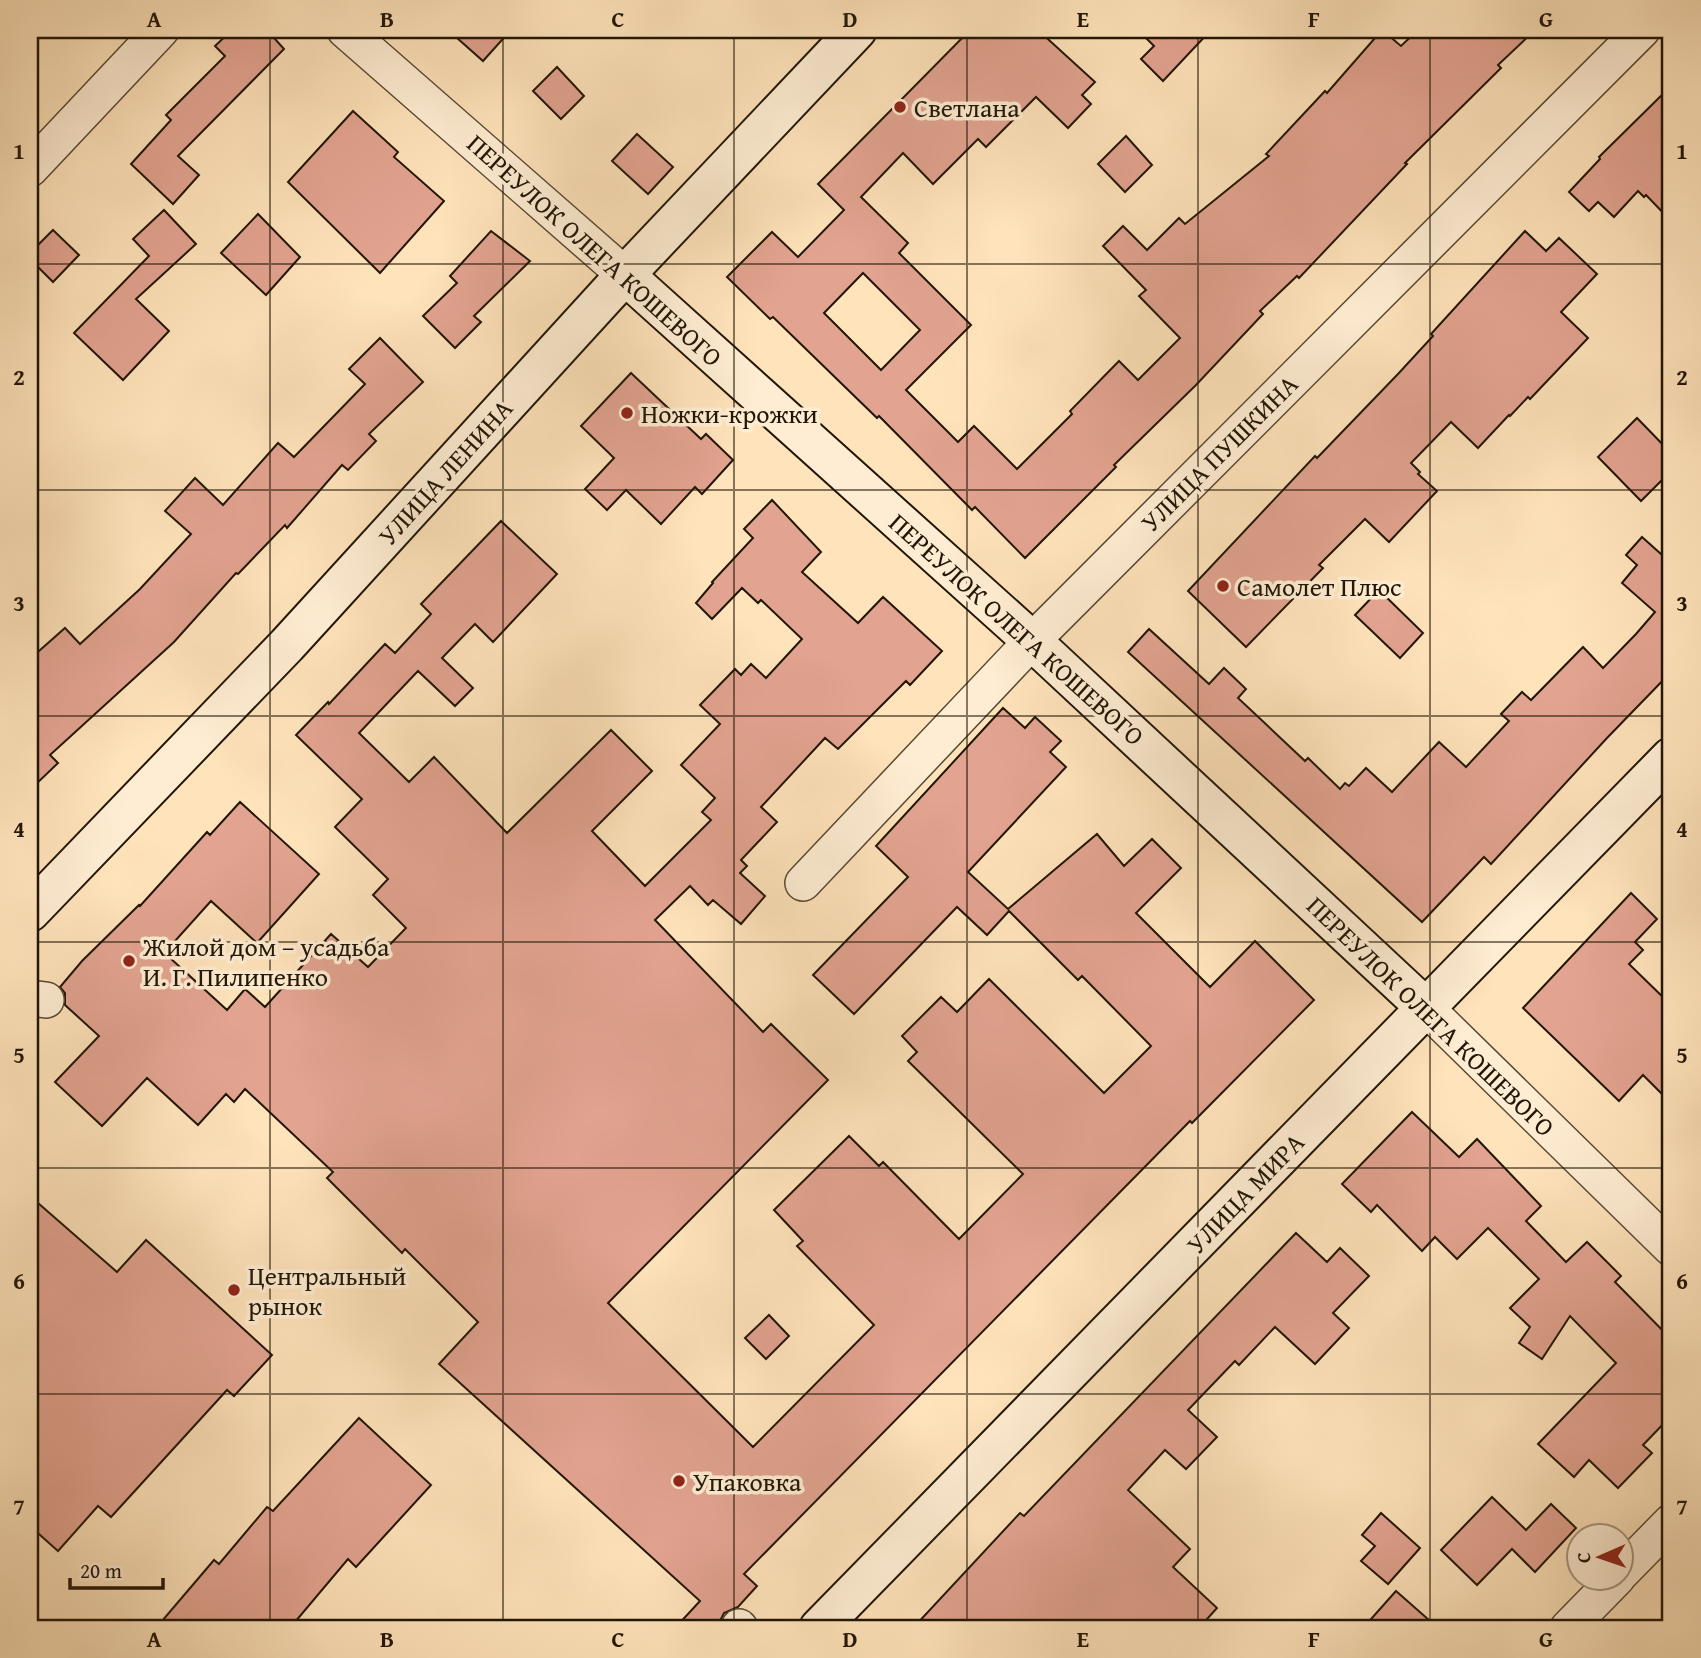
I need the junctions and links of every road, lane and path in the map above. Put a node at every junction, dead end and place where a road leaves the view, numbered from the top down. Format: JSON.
{"nodes":[{"id":1,"x":161,"y":30,"type":"edge"},
{"id":2,"x":345,"y":30,"type":"edge"},
{"id":3,"x":857,"y":30,"type":"edge"},
{"id":4,"x":1642,"y":30,"type":"edge"},
{"id":5,"x":30,"y":169,"type":"edge"},
{"id":6,"x":625,"y":275,"type":"junction"},
{"id":7,"x":1032,"y":641,"type":"junction"},
{"id":8,"x":1671,"y":757,"type":"edge"},
{"id":9,"x":803,"y":883,"type":"dead end"},
{"id":10,"x":30,"y":912,"type":"edge"},
{"id":11,"x":1426,"y":1008,"type":"junction"},
{"id":12,"x":1671,"y":1248,"type":"edge"},
{"id":13,"x":1671,"y":1522,"type":"edge"},
{"id":14,"x":1634,"y":1560,"type":"edge"},
{"id":15,"x":1603,"y":1592,"type":"edge"},
{"id":16,"x":819,"y":1628,"type":"edge"},
{"id":17,"x":1568,"y":1628,"type":"edge"}],
"edges":[{"from":1,"to":5,"type":"street"},
{"from":2,"to":6,"type":"street","name":"ПЕРЕУЛОК ОЛЕГА КОШЕВОГО"},
{"from":3,"to":6,"type":"street","name":"УЛИЦА ЛЕНИНА"},
{"from":4,"to":7,"type":"street","name":"УЛИЦА ПУШКИНА"},
{"from":6,"to":7,"type":"street","name":"ПЕРЕУЛОК ОЛЕГА КОШЕВОГО"},
{"from":6,"to":10,"type":"street","name":"УЛИЦА ЛЕНИНА"},
{"from":7,"to":9,"type":"street","name":"УЛИЦА ПУШКИНА"},
{"from":7,"to":11,"type":"street","name":"ПЕРЕУЛОК ОЛЕГА КОШЕВОГО"},
{"from":8,"to":11,"type":"street","name":"УЛИЦА МИРА"},
{"from":11,"to":12,"type":"street","name":"ПЕРЕУЛОК ОЛЕГА КОШЕВОГО"},
{"from":11,"to":16,"type":"street","name":"УЛИЦА МИРА"},
{"from":13,"to":14,"type":"street"},
{"from":15,"to":17,"type":"street"}]}
